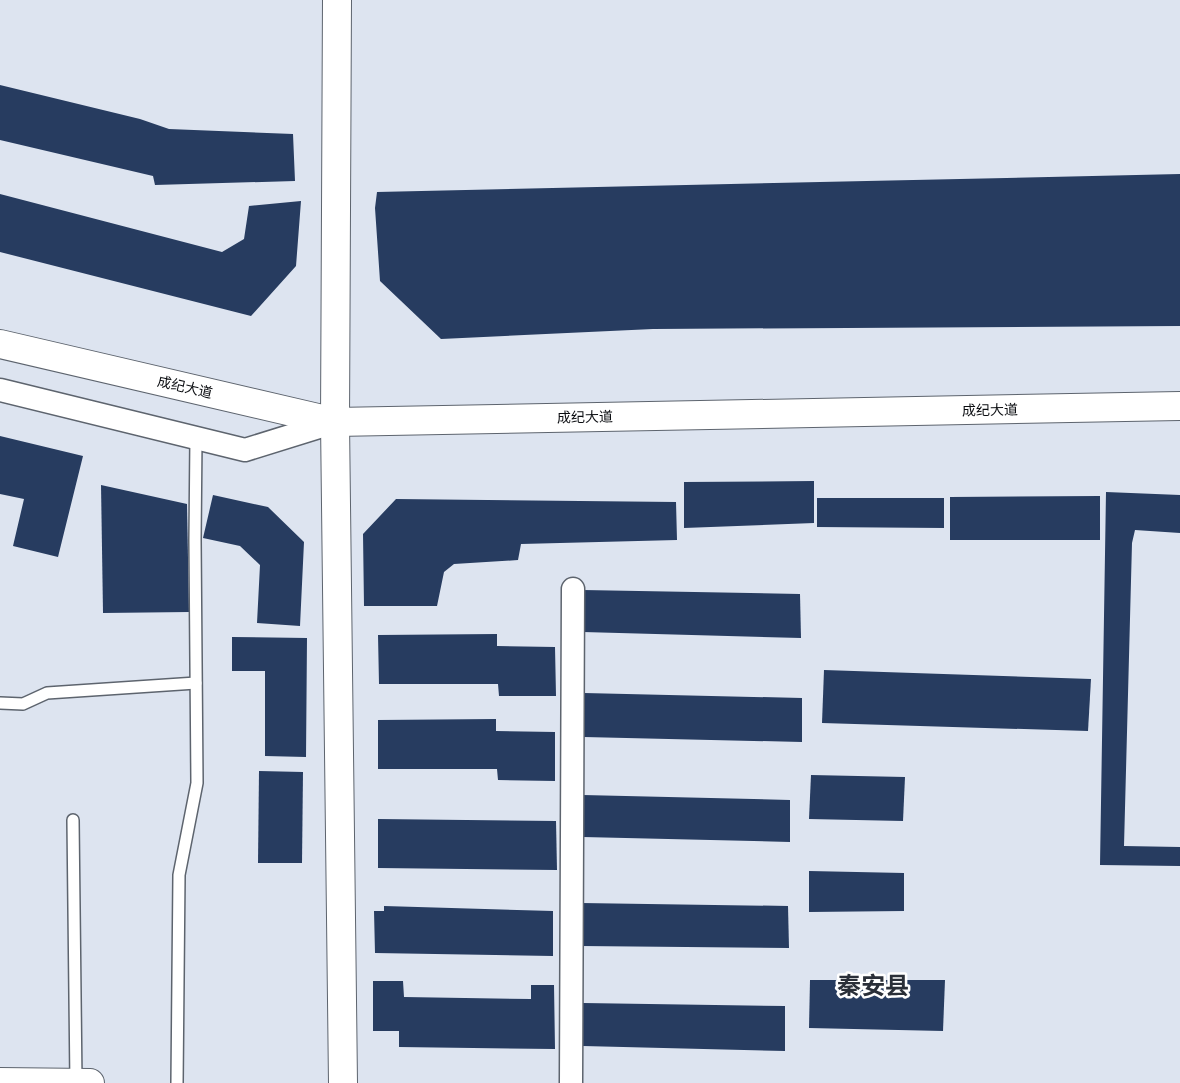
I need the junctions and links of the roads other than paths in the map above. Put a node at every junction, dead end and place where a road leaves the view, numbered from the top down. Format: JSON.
{"nodes":[{"id":1,"x":338,"y":0,"type":"edge"},
{"id":2,"x":0,"y":344,"type":"edge"},
{"id":3,"x":0,"y":390,"type":"edge"},
{"id":4,"x":1180,"y":406,"type":"edge"},
{"id":5,"x":335,"y":422,"type":"junction"},
{"id":6,"x":196,"y":438,"type":"junction"},
{"id":7,"x":573,"y":589,"type":"dead end"},
{"id":8,"x":196,"y":682,"type":"junction"},
{"id":9,"x":0,"y":703,"type":"edge"},
{"id":10,"x":73,"y":820,"type":"dead end"},
{"id":11,"x":0,"y":1082,"type":"edge"},
{"id":12,"x":76,"y":1082,"type":"edge"},
{"id":13,"x":18,"y":1083,"type":"edge"},
{"id":14,"x":90,"y":1083,"type":"edge"},
{"id":15,"x":177,"y":1083,"type":"edge"},
{"id":16,"x":343,"y":1083,"type":"edge"},
{"id":17,"x":571,"y":1083,"type":"edge"}],
"edges":[{"from":1,"to":5,"type":"main road"},
{"from":2,"to":5,"type":"main road","name":"成纪大道"},
{"from":3,"to":6,"type":"street"},
{"from":4,"to":5,"type":"main road","name":"成纪大道"},
{"from":5,"to":6,"type":"street"},
{"from":5,"to":16,"type":"main road"},
{"from":6,"to":8,"type":"lane"},
{"from":7,"to":17,"type":"street"},
{"from":8,"to":9,"type":"lane"},
{"from":8,"to":15,"type":"lane"},
{"from":10,"to":12,"type":"lane"},
{"from":11,"to":13,"type":"main road"},
{"from":12,"to":13,"type":"main road"},
{"from":12,"to":14,"type":"main road"}]}
